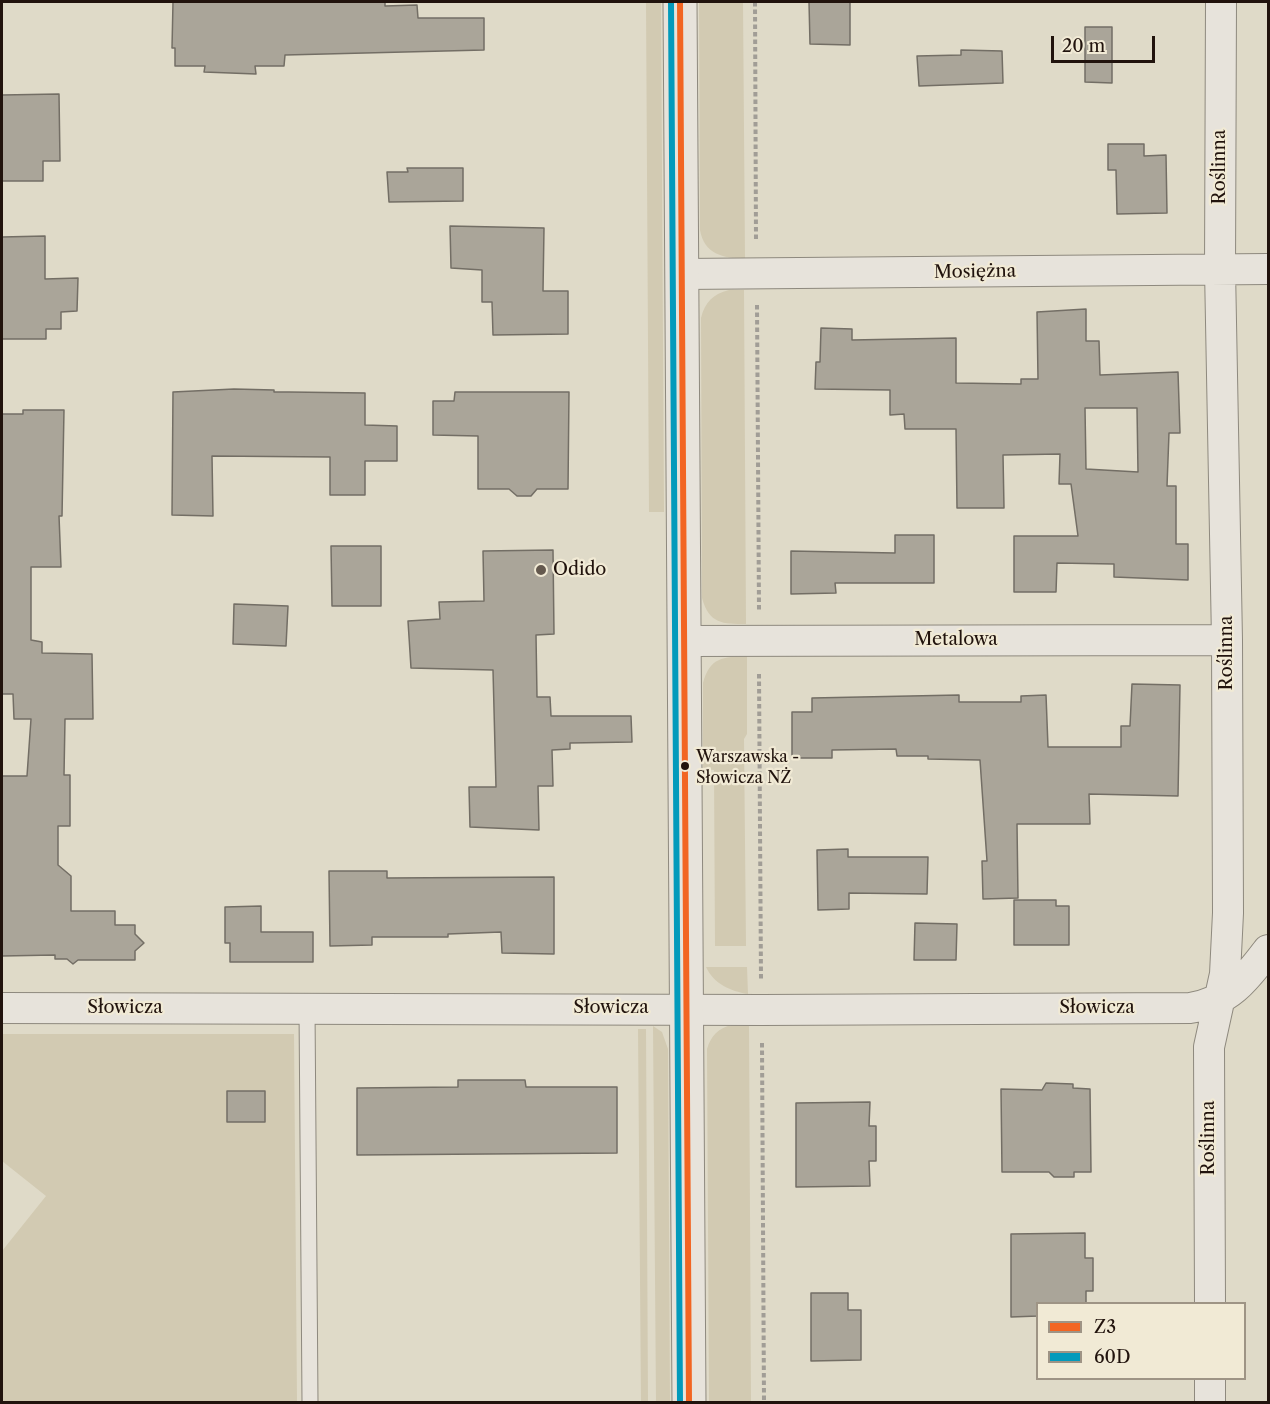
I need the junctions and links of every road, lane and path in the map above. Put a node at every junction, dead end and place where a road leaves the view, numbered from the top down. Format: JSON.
{"nodes":[{"id":1,"x":680,"y":2,"type":"edge"},
{"id":2,"x":755,"y":2,"type":"edge"},
{"id":3,"x":1221,"y":2,"type":"edge"},
{"id":4,"x":1269,"y":268,"type":"edge"},
{"id":5,"x":1220,"y":269,"type":"junction"},
{"id":6,"x":682,"y":274,"type":"junction"},
{"id":7,"x":757,"y":274,"type":"junction"},
{"id":8,"x":759,"y":640,"type":"junction"},
{"id":9,"x":1227,"y":640,"type":"junction"},
{"id":10,"x":684,"y":641,"type":"junction"},
{"id":11,"x":1269,"y":950,"type":"edge"},
{"id":12,"x":1219,"y":1000,"type":"junction"},
{"id":13,"x":2,"y":1008,"type":"edge"},
{"id":14,"x":307,"y":1008,"type":"junction"},
{"id":15,"x":686,"y":1009,"type":"junction"},
{"id":16,"x":762,"y":1010,"type":"junction"},
{"id":17,"x":1210,"y":1302,"type":"edge"},
{"id":18,"x":1210,"y":1380,"type":"edge"},
{"id":19,"x":310,"y":1402,"type":"edge"},
{"id":20,"x":689,"y":1402,"type":"edge"},
{"id":21,"x":764,"y":1402,"type":"edge"},
{"id":22,"x":1210,"y":1402,"type":"edge"}],
"edges":[{"from":1,"to":6,"type":"street"},
{"from":2,"to":7,"type":"path"},
{"from":3,"to":5,"type":"street","name":"Roślinna"},
{"from":4,"to":5,"type":"street","name":"Mosiężna"},
{"from":5,"to":7,"type":"street","name":"Mosiężna"},
{"from":5,"to":9,"type":"street","name":"Roślinna"},
{"from":6,"to":7,"type":"street","name":"Mosiężna"},
{"from":6,"to":10,"type":"street"},
{"from":7,"to":8,"type":"path"},
{"from":8,"to":9,"type":"street","name":"Metalowa"},
{"from":8,"to":10,"type":"street","name":"Metalowa"},
{"from":8,"to":16,"type":"path"},
{"from":9,"to":12,"type":"street","name":"Roślinna"},
{"from":10,"to":15,"type":"street"},
{"from":11,"to":12,"type":"street"},
{"from":12,"to":16,"type":"street","name":"Słowicza"},
{"from":12,"to":17,"type":"street","name":"Roślinna"},
{"from":13,"to":14,"type":"street","name":"Słowicza"},
{"from":14,"to":15,"type":"street","name":"Słowicza"},
{"from":14,"to":19,"type":"lane"},
{"from":15,"to":16,"type":"street","name":"Słowicza"},
{"from":15,"to":20,"type":"street"},
{"from":16,"to":21,"type":"path"},
{"from":18,"to":22,"type":"street"}]}
